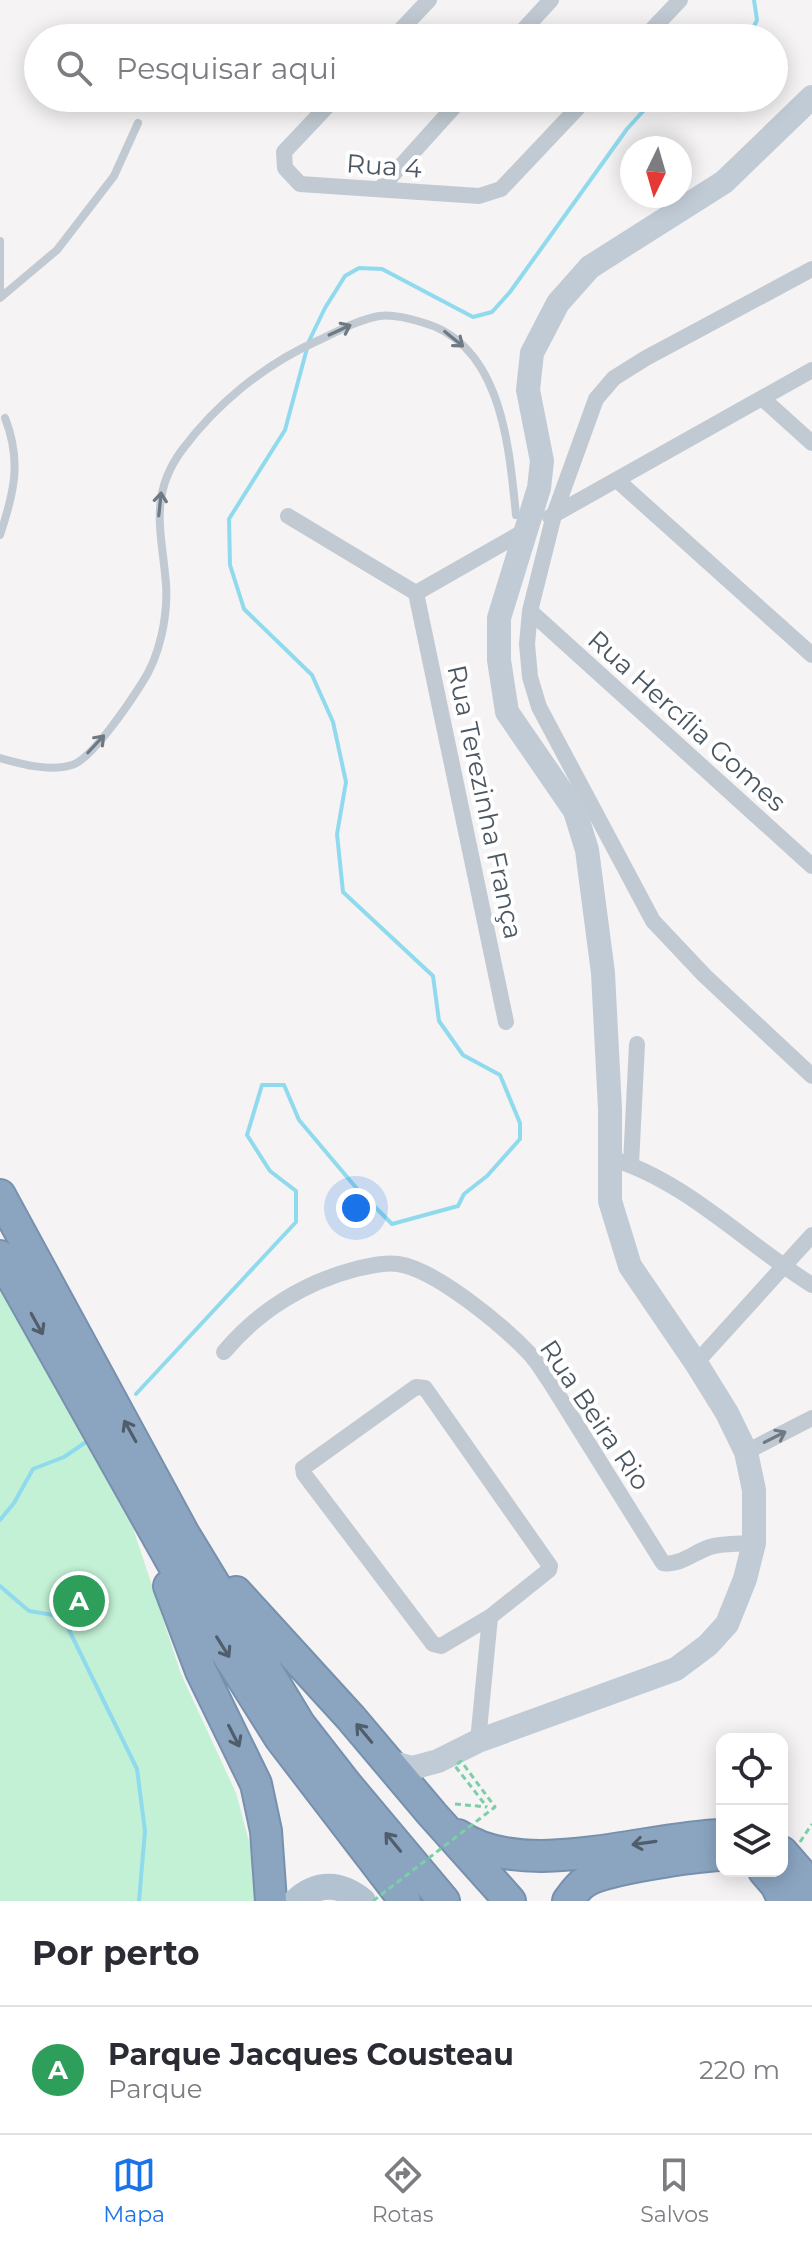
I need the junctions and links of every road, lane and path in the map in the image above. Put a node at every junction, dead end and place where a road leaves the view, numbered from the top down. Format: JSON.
{"nodes":[{"id":1,"x":429,"y":0,"type":"edge"},
{"id":2,"x":551,"y":0,"type":"edge"},
{"id":3,"x":680,"y":0,"type":"edge"},
{"id":4,"x":406,"y":24,"type":"edge"},
{"id":5,"x":529,"y":24,"type":"edge"},
{"id":6,"x":657,"y":24,"type":"edge"},
{"id":7,"x":812,"y":97,"type":"edge"},
{"id":8,"x":322,"y":112,"type":"edge"},
{"id":9,"x":449,"y":112,"type":"edge"},
{"id":10,"x":574,"y":112,"type":"edge"},
{"id":11,"x":138,"y":123,"type":"dead end"},
{"id":12,"x":380,"y":189,"type":"junction"},
{"id":13,"x":0,"y":241,"type":"edge"},
{"id":14,"x":812,"y":269,"type":"edge"},
{"id":15,"x":0,"y":296,"type":"edge"},
{"id":16,"x":812,"y":370,"type":"edge"},
{"id":17,"x":763,"y":399,"type":"junction"},
{"id":18,"x":5,"y":418,"type":"dead end"},
{"id":19,"x":812,"y":443,"type":"edge"},
{"id":20,"x":618,"y":481,"type":"junction"},
{"id":21,"x":554,"y":515,"type":"junction"},
{"id":22,"x":288,"y":516,"type":"dead end"},
{"id":23,"x":519,"y":527,"type":"junction"},
{"id":24,"x":0,"y":535,"type":"edge"},
{"id":25,"x":416,"y":593,"type":"junction"},
{"id":26,"x":530,"y":611,"type":"junction"},
{"id":27,"x":812,"y":655,"type":"edge"},
{"id":28,"x":0,"y":758,"type":"edge"},
{"id":29,"x":812,"y":866,"type":"edge"},
{"id":30,"x":506,"y":1022,"type":"dead end"},
{"id":31,"x":637,"y":1044,"type":"dead end"},
{"id":32,"x":812,"y":1076,"type":"edge"},
{"id":33,"x":620,"y":1161,"type":"junction"},
{"id":34,"x":0,"y":1195,"type":"edge"},
{"id":35,"x":812,"y":1235,"type":"edge"},
{"id":36,"x":0,"y":1256,"type":"edge"},
{"id":37,"x":783,"y":1267,"type":"junction"},
{"id":38,"x":812,"y":1285,"type":"edge"},
{"id":39,"x":224,"y":1352,"type":"dead end"},
{"id":40,"x":696,"y":1363,"type":"junction"},
{"id":41,"x":810,"y":1423,"type":"edge"},
{"id":42,"x":746,"y":1452,"type":"junction"},
{"id":43,"x":115,"y":1459,"type":"junction"},
{"id":44,"x":184,"y":1534,"type":"junction"},
{"id":45,"x":754,"y":1543,"type":"junction"},
{"id":46,"x":490,"y":1617,"type":"junction"},
{"id":47,"x":478,"y":1741,"type":"junction"},
{"id":48,"x":438,"y":1761,"type":"junction"},
{"id":49,"x":388,"y":1762,"type":"junction"},
{"id":50,"x":427,"y":1809,"type":"junction"},
{"id":51,"x":716,"y":1835,"type":"edge"},
{"id":52,"x":716,"y":1856,"type":"edge"},
{"id":53,"x":788,"y":1859,"type":"edge"},
{"id":54,"x":769,"y":1877,"type":"edge"},
{"id":55,"x":812,"y":1893,"type":"edge"},
{"id":56,"x":271,"y":1901,"type":"edge"},
{"id":57,"x":296,"y":1901,"type":"edge"},
{"id":58,"x":363,"y":1901,"type":"edge"},
{"id":59,"x":373,"y":1901,"type":"edge"},
{"id":60,"x":405,"y":1901,"type":"edge"},
{"id":61,"x":444,"y":1901,"type":"edge"},
{"id":62,"x":510,"y":1901,"type":"edge"},
{"id":63,"x":568,"y":1901,"type":"edge"},
{"id":64,"x":784,"y":1901,"type":"edge"}],
"edges":[{"from":1,"to":4,"type":"street"},
{"from":2,"to":5,"type":"street"},
{"from":3,"to":6,"type":"street"},
{"from":7,"to":23,"type":"street"},
{"from":8,"to":12,"type":"street","name":"Rua 4"},
{"from":9,"to":12,"type":"street"},
{"from":10,"to":12,"type":"street","name":"Rua 4"},
{"from":11,"to":15,"type":"lane"},
{"from":13,"to":15,"type":"lane"},
{"from":14,"to":21,"type":"street"},
{"from":16,"to":17,"type":"street"},
{"from":17,"to":19,"type":"street"},
{"from":17,"to":20,"type":"street"},
{"from":18,"to":24,"type":"lane"},
{"from":20,"to":21,"type":"street"},
{"from":20,"to":27,"type":"street"},
{"from":21,"to":23,"type":"street"},
{"from":21,"to":26,"type":"street"},
{"from":22,"to":25,"type":"street"},
{"from":23,"to":25,"type":"street"},
{"from":28,"to":23,"type":"lane","one_way":true},
{"from":23,"to":33,"type":"street"},
{"from":25,"to":30,"type":"street","name":"Rua Terezinha França"},
{"from":26,"to":29,"type":"street","name":"Rua Hercília Gomes"},
{"from":26,"to":32,"type":"street"},
{"from":31,"to":33,"type":"street"},
{"from":33,"to":37,"type":"street"},
{"from":33,"to":40,"type":"street"},
{"from":44,"to":34,"type":"highway","one_way":true},
{"from":35,"to":37,"type":"street"},
{"from":36,"to":43,"type":"highway","one_way":true},
{"from":37,"to":38,"type":"street"},
{"from":37,"to":40,"type":"street"},
{"from":39,"to":45,"type":"street","name":"Rua Beira Rio"},
{"from":40,"to":42,"type":"street"},
{"from":42,"to":41,"type":"street","one_way":true},
{"from":42,"to":45,"type":"street"},
{"from":43,"to":56,"type":"highway","one_way":true},
{"from":43,"to":60,"type":"highway","one_way":true},
{"from":49,"to":44,"type":"highway","one_way":true},
{"from":61,"to":44,"type":"highway","one_way":true},
{"from":45,"to":47,"type":"street"},
{"from":46,"to":46,"type":"street"},
{"from":46,"to":47,"type":"street"},
{"from":47,"to":48,"type":"street"},
{"from":48,"to":49,"type":"street"},
{"from":48,"to":50,"type":"street"},
{"from":49,"to":50,"type":"highway"},
{"from":51,"to":50,"type":"highway","one_way":true},
{"from":50,"to":59,"type":"path","bridge":true},
{"from":50,"to":62,"type":"highway"},
{"from":52,"to":63,"type":"highway"},
{"from":53,"to":55,"type":"highway"},
{"from":54,"to":64,"type":"highway"},
{"from":57,"to":58,"type":"main road"}]}
